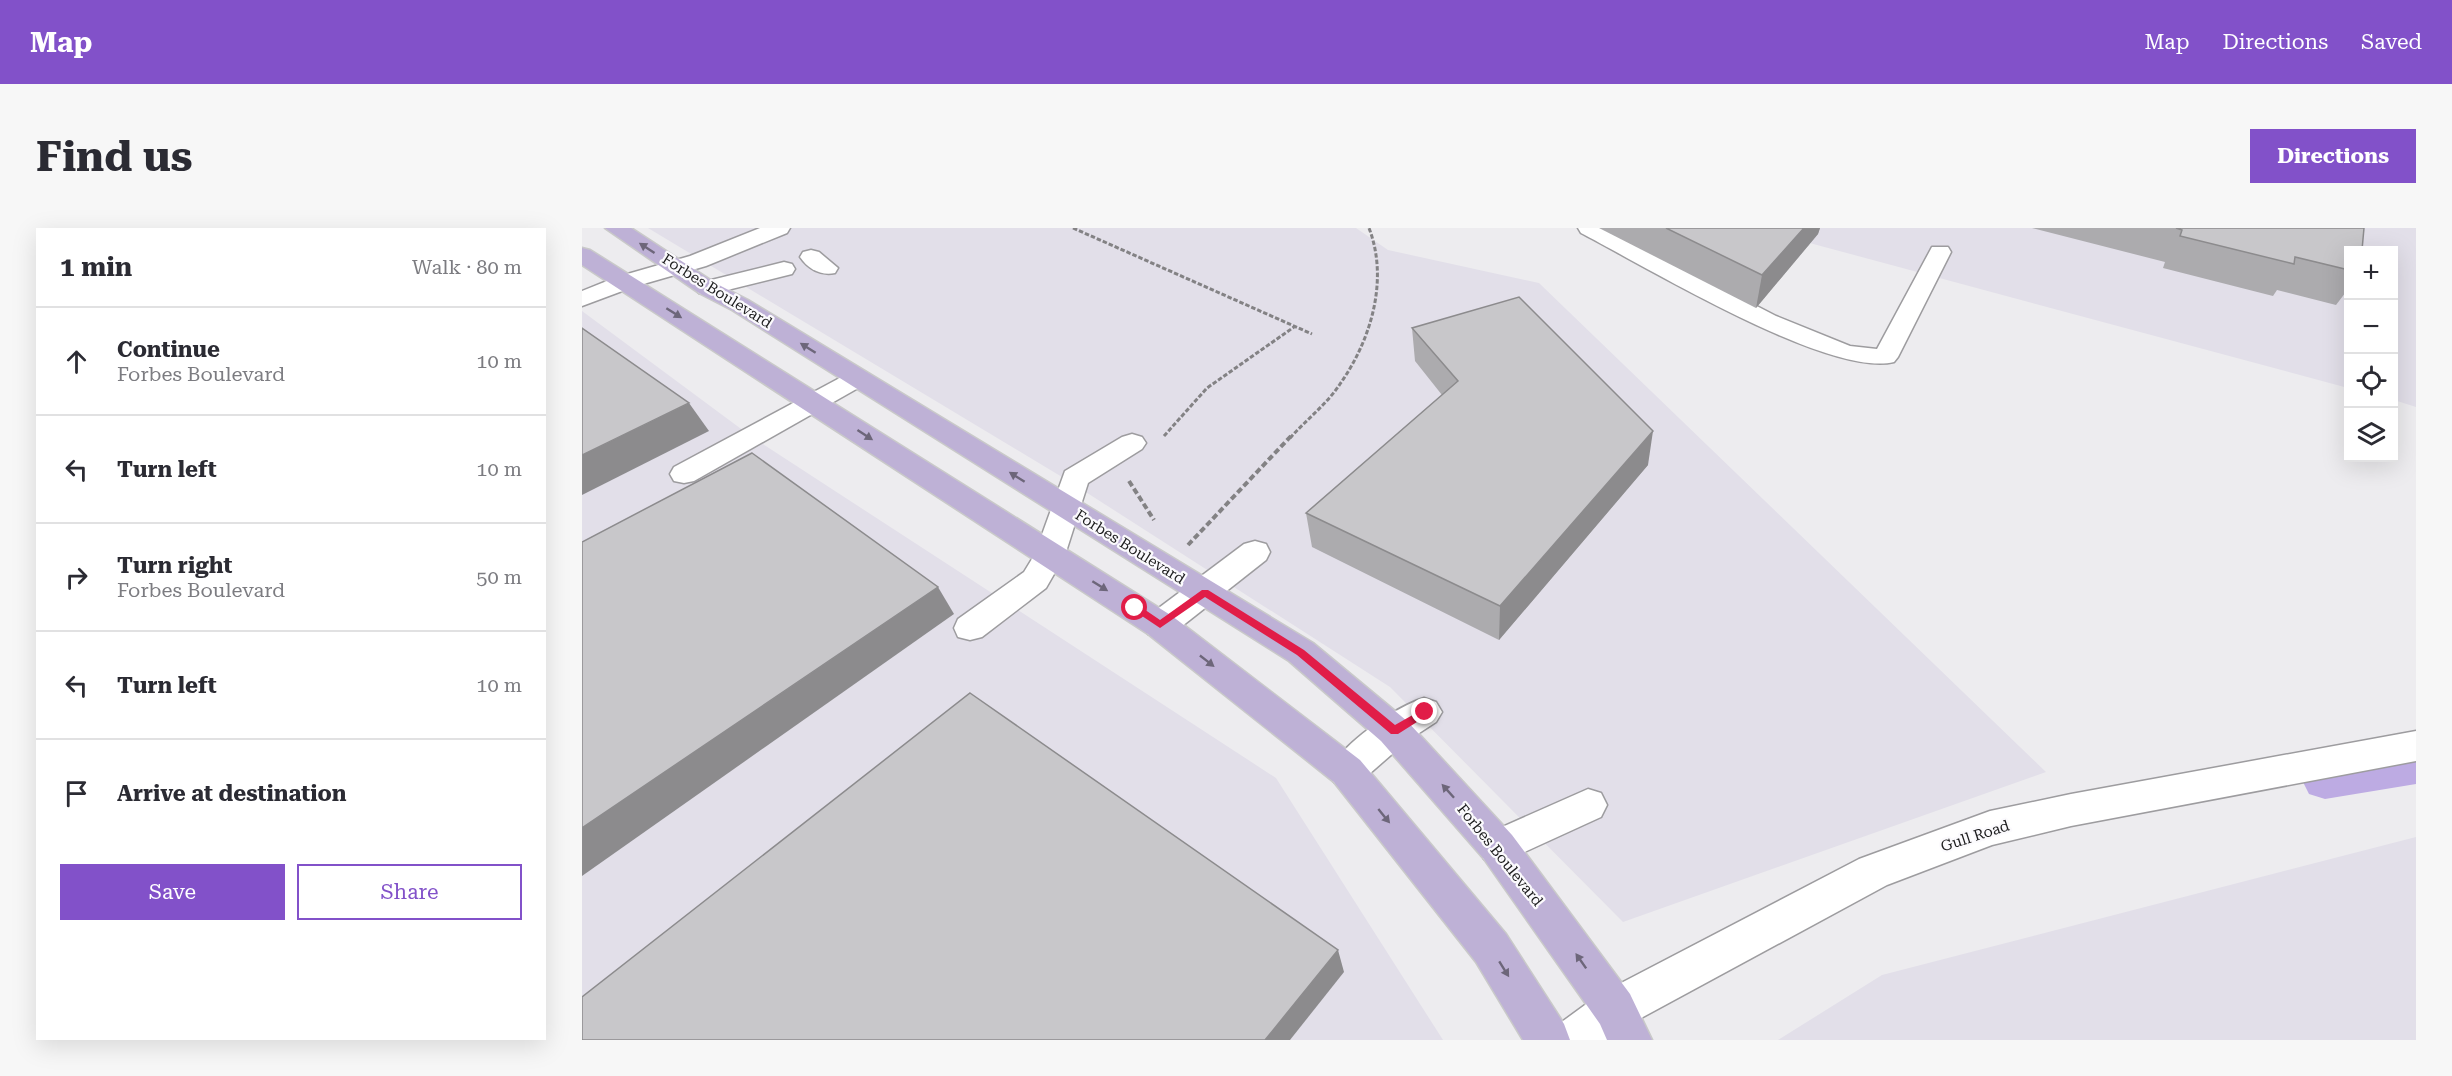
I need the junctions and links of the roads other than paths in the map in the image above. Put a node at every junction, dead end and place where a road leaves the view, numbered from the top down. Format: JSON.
{"nodes":[{"id":1,"x":616,"y":228,"type":"edge"},
{"id":2,"x":779,"y":228,"type":"edge"},
{"id":3,"x":1589,"y":228,"type":"edge"},
{"id":4,"x":1940,"y":252,"type":"dead end"},
{"id":5,"x":582,"y":255,"type":"edge"},
{"id":6,"x":679,"y":268,"type":"junction"},
{"id":7,"x":625,"y":282,"type":"junction"},
{"id":8,"x":707,"y":288,"type":"junction"},
{"id":9,"x":582,"y":299,"type":"edge"},
{"id":10,"x":740,"y":305,"type":"junction"},
{"id":11,"x":858,"y":378,"type":"junction"},
{"id":12,"x":816,"y":403,"type":"junction"},
{"id":13,"x":1132,"y":443,"type":"dead end"},
{"id":14,"x":684,"y":474,"type":"dead end"},
{"id":15,"x":1066,"y":507,"type":"junction"},
{"id":16,"x":1050,"y":555,"type":"junction"},
{"id":17,"x":1243,"y":561,"type":"road end"},
{"id":18,"x":1205,"y":592,"type":"junction"},
{"id":19,"x":1160,"y":624,"type":"junction"},
{"id":20,"x":970,"y":628,"type":"dead end"},
{"id":21,"x":1409,"y":721,"type":"junction"},
{"id":22,"x":2416,"y":747,"type":"edge"},
{"id":23,"x":1347,"y":771,"type":"junction"},
{"id":24,"x":1588,"y":805,"type":"dead end"},
{"id":25,"x":1498,"y":847,"type":"junction"},
{"id":26,"x":1622,"y":1024,"type":"edge"},
{"id":27,"x":1548,"y":1040,"type":"edge"},
{"id":28,"x":1575,"y":1040,"type":"edge"}],
"edges":[{"from":6,"to":1,"type":"main road","name":"Forbes Boulevard","one_way":true},
{"from":2,"to":6,"type":"street"},
{"from":3,"to":4,"type":"street"},
{"from":5,"to":7,"type":"main road"},
{"from":6,"to":7,"type":"street"},
{"from":6,"to":8,"type":"main road","name":"Forbes Boulevard"},
{"from":7,"to":9,"type":"street"},
{"from":7,"to":12,"type":"main road","one_way":true},
{"from":8,"to":10,"type":"main road","name":"Forbes Boulevard"},
{"from":8,"to":10,"type":"street"},
{"from":11,"to":10,"type":"main road","name":"Forbes Boulevard","one_way":true},
{"from":11,"to":12,"type":"street"},
{"from":15,"to":11,"type":"main road","name":"Forbes Boulevard","one_way":true},
{"from":12,"to":14,"type":"street"},
{"from":12,"to":16,"type":"main road","one_way":true},
{"from":13,"to":15,"type":"street"},
{"from":15,"to":16,"type":"street"},
{"from":15,"to":18,"type":"main road","name":"Forbes Boulevard"},
{"from":16,"to":19,"type":"main road","one_way":true},
{"from":16,"to":20,"type":"street"},
{"from":17,"to":18,"type":"street"},
{"from":18,"to":19,"type":"street"},
{"from":18,"to":21,"type":"main road","name":"Forbes Boulevard"},
{"from":19,"to":23,"type":"main road","one_way":true},
{"from":21,"to":23,"type":"street"},
{"from":25,"to":21,"type":"main road","name":"Forbes Boulevard","one_way":true},
{"from":22,"to":26,"type":"street","name":"Gull Road"},
{"from":23,"to":27,"type":"main road","one_way":true},
{"from":24,"to":25,"type":"street"},
{"from":26,"to":25,"type":"main road","name":"Forbes Boulevard","one_way":true},
{"from":26,"to":28,"type":"street","name":"Gull Road"}]}
